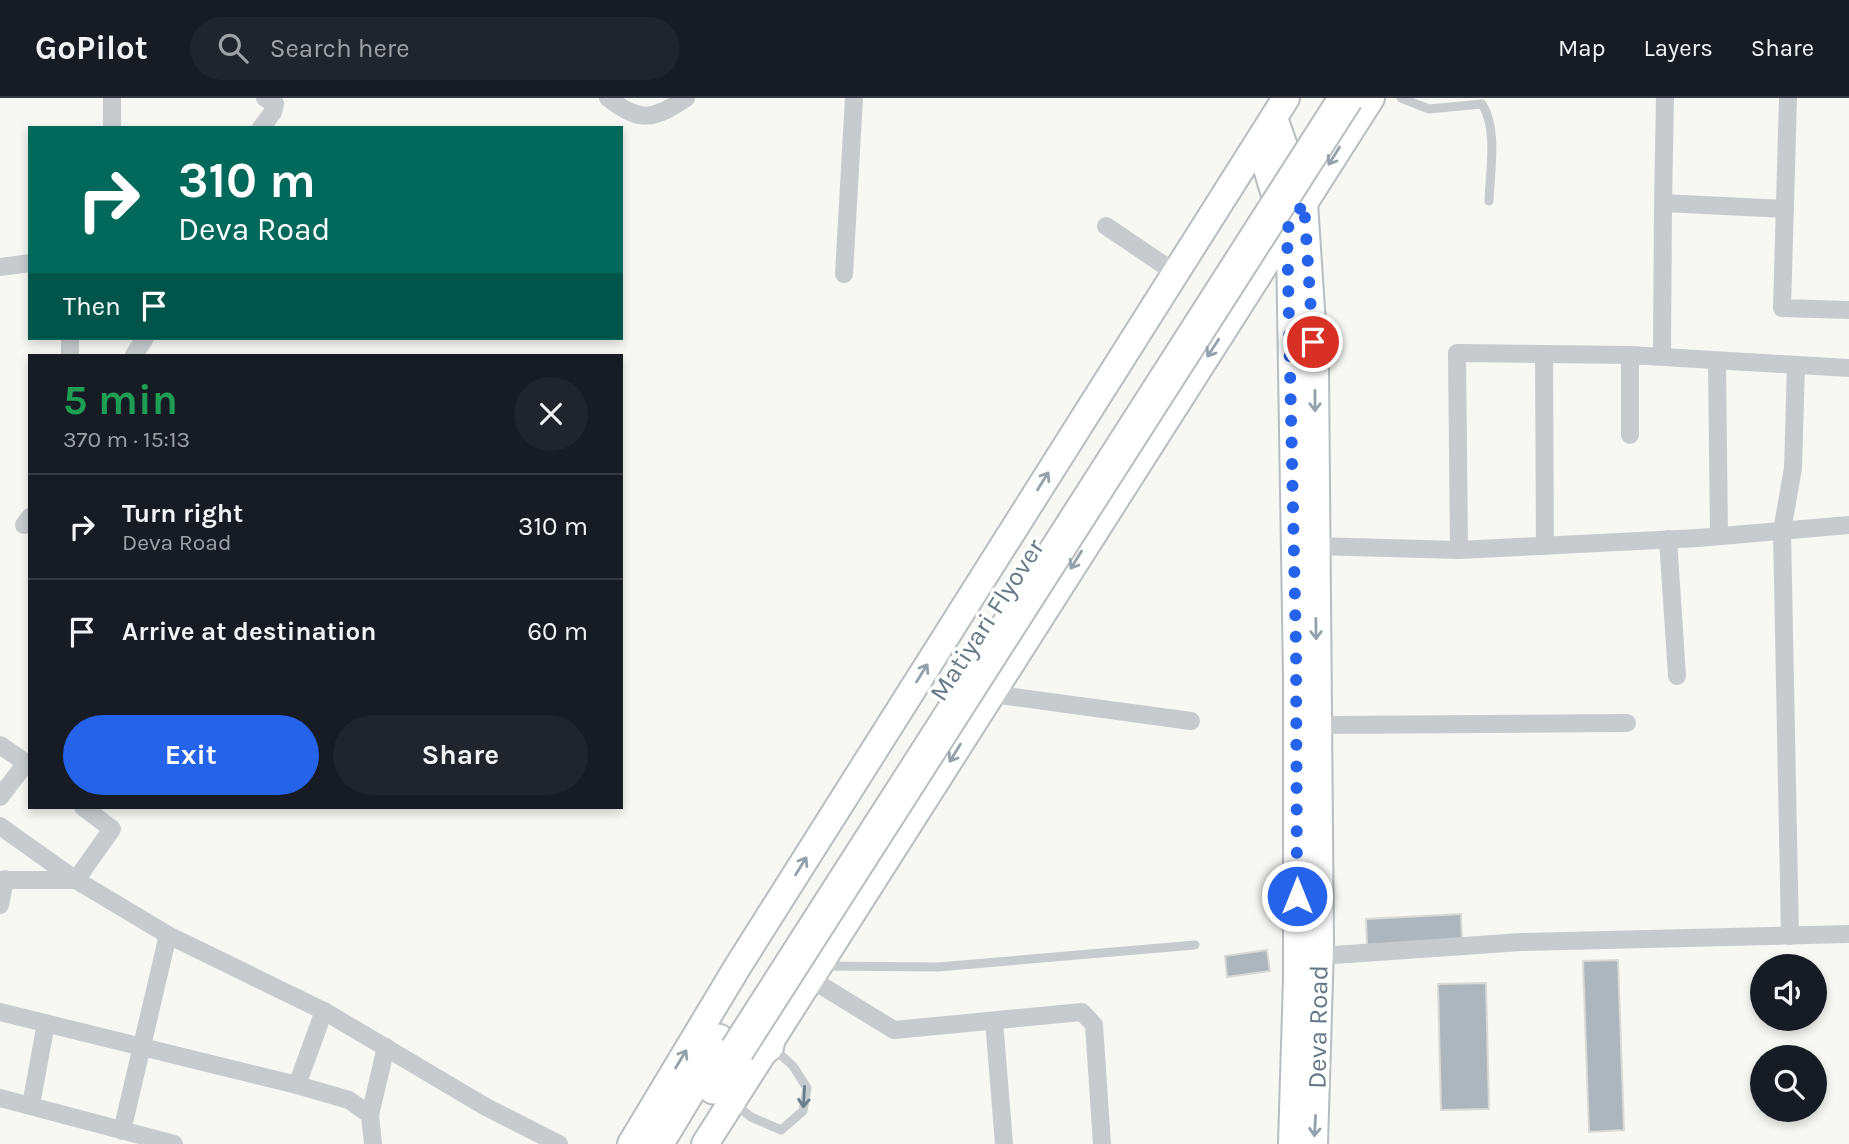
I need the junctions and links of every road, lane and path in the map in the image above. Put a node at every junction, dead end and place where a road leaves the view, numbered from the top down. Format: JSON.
{"nodes":[{"id":1,"x":112,"y":98,"type":"edge"},
{"id":2,"x":265,"y":98,"type":"edge"},
{"id":3,"x":607,"y":98,"type":"edge"},
{"id":4,"x":686,"y":98,"type":"edge"},
{"id":5,"x":854,"y":98,"type":"edge"},
{"id":6,"x":1321,"y":98,"type":"edge"},
{"id":7,"x":1346,"y":98,"type":"edge"},
{"id":8,"x":1371,"y":98,"type":"edge"},
{"id":9,"x":1401,"y":98,"type":"edge"},
{"id":10,"x":1664,"y":98,"type":"edge"},
{"id":11,"x":1788,"y":98,"type":"edge"},
{"id":12,"x":1280,"y":108,"type":"edge"},
{"id":13,"x":112,"y":126,"type":"edge"},
{"id":14,"x":262,"y":126,"type":"edge"},
{"id":15,"x":1259,"y":142,"type":"junction"},
{"id":16,"x":1489,"y":201,"type":"dead end"},
{"id":17,"x":1304,"y":203,"type":"junction"},
{"id":18,"x":1663,"y":203,"type":"junction"},
{"id":19,"x":1785,"y":209,"type":"junction"},
{"id":20,"x":1106,"y":226,"type":"dead end"},
{"id":21,"x":1287,"y":229,"type":"junction"},
{"id":22,"x":28,"y":262,"type":"edge"},
{"id":23,"x":0,"y":267,"type":"edge"},
{"id":24,"x":1174,"y":272,"type":"junction"},
{"id":25,"x":844,"y":274,"type":"dead end"},
{"id":26,"x":1849,"y":310,"type":"edge"},
{"id":27,"x":1544,"y":354,"type":"junction"},
{"id":28,"x":1630,"y":355,"type":"junction"},
{"id":29,"x":1662,"y":355,"type":"junction"},
{"id":30,"x":1717,"y":362,"type":"junction"},
{"id":31,"x":1796,"y":365,"type":"junction"},
{"id":32,"x":1849,"y":368,"type":"edge"},
{"id":33,"x":1630,"y":435,"type":"dead end"},
{"id":34,"x":1849,"y":526,"type":"edge"},
{"id":35,"x":1782,"y":531,"type":"junction"},
{"id":36,"x":1719,"y":536,"type":"junction"},
{"id":37,"x":1668,"y":539,"type":"junction"},
{"id":38,"x":1545,"y":545,"type":"junction"},
{"id":39,"x":1315,"y":546,"type":"junction"},
{"id":40,"x":1459,"y":550,"type":"junction"},
{"id":41,"x":1677,"y":676,"type":"dead end"},
{"id":42,"x":992,"y":694,"type":"junction"},
{"id":43,"x":1191,"y":721,"type":"dead end"},
{"id":44,"x":1627,"y":723,"type":"dead end"},
{"id":45,"x":1318,"y":725,"type":"junction"},
{"id":46,"x":0,"y":745,"type":"edge"},
{"id":47,"x":28,"y":765,"type":"edge"},
{"id":48,"x":0,"y":797,"type":"edge"},
{"id":49,"x":86,"y":809,"type":"edge"},
{"id":50,"x":0,"y":826,"type":"edge"},
{"id":51,"x":2,"y":880,"type":"edge"},
{"id":52,"x":76,"y":880,"type":"junction"},
{"id":53,"x":0,"y":905,"type":"edge"},
{"id":54,"x":1849,"y":934,"type":"edge"},
{"id":55,"x":168,"y":935,"type":"junction"},
{"id":56,"x":1790,"y":936,"type":"junction"},
{"id":57,"x":1195,"y":945,"type":"dead end"},
{"id":58,"x":1320,"y":956,"type":"junction"},
{"id":59,"x":813,"y":972,"type":"junction"},
{"id":60,"x":0,"y":1012,"type":"edge"},
{"id":61,"x":324,"y":1012,"type":"junction"},
{"id":62,"x":994,"y":1021,"type":"junction"},
{"id":63,"x":46,"y":1023,"type":"junction"},
{"id":64,"x":741,"y":1045,"type":"junction"},
{"id":65,"x":141,"y":1047,"type":"junction"},
{"id":66,"x":386,"y":1047,"type":"junction"},
{"id":67,"x":297,"y":1085,"type":"junction"},
{"id":68,"x":723,"y":1094,"type":"junction"},
{"id":69,"x":0,"y":1098,"type":"edge"},
{"id":70,"x":31,"y":1105,"type":"junction"},
{"id":71,"x":370,"y":1115,"type":"junction"},
{"id":72,"x":122,"y":1131,"type":"junction"},
{"id":73,"x":174,"y":1144,"type":"edge"},
{"id":74,"x":373,"y":1144,"type":"edge"},
{"id":75,"x":559,"y":1144,"type":"edge"},
{"id":76,"x":631,"y":1144,"type":"edge"},
{"id":77,"x":656,"y":1144,"type":"edge"},
{"id":78,"x":678,"y":1144,"type":"edge"},
{"id":79,"x":705,"y":1144,"type":"edge"},
{"id":80,"x":1004,"y":1144,"type":"edge"},
{"id":81,"x":1102,"y":1144,"type":"edge"},
{"id":82,"x":1292,"y":1144,"type":"edge"},
{"id":83,"x":1314,"y":1144,"type":"edge"}],
"edges":[{"from":1,"to":13,"type":"street"},
{"from":2,"to":14,"type":"street"},
{"from":3,"to":4,"type":"street"},
{"from":5,"to":25,"type":"street"},
{"from":6,"to":64,"type":"highway","name":"Matiyari Flyover"},
{"from":7,"to":64,"type":"highway","name":"Matiyari Flyover","bridge":true},
{"from":8,"to":17,"type":"street","one_way":true},
{"from":9,"to":16,"type":"lane"},
{"from":10,"to":18,"type":"street"},
{"from":11,"to":19,"type":"street"},
{"from":12,"to":15,"type":"street"},
{"from":12,"to":17,"type":"street","name":"Deva Road"},
{"from":15,"to":21,"type":"street","name":"Deva Road"},
{"from":15,"to":24,"type":"street"},
{"from":17,"to":21,"type":"street"},
{"from":17,"to":39,"type":"street","name":"Deva Road","one_way":true},
{"from":18,"to":19,"type":"street"},
{"from":18,"to":29,"type":"street"},
{"from":19,"to":26,"type":"street"},
{"from":20,"to":24,"type":"street"},
{"from":21,"to":42,"type":"street","one_way":true},
{"from":21,"to":82,"type":"street","name":"Deva Road"},
{"from":22,"to":23,"type":"street"},
{"from":76,"to":24,"type":"street","one_way":true},
{"from":27,"to":28,"type":"street"},
{"from":27,"to":38,"type":"street"},
{"from":27,"to":40,"type":"street"},
{"from":28,"to":29,"type":"street"},
{"from":28,"to":33,"type":"street"},
{"from":29,"to":30,"type":"street"},
{"from":30,"to":31,"type":"street"},
{"from":30,"to":36,"type":"street"},
{"from":31,"to":32,"type":"street"},
{"from":31,"to":35,"type":"street"},
{"from":34,"to":35,"type":"street"},
{"from":35,"to":36,"type":"street"},
{"from":35,"to":56,"type":"street"},
{"from":36,"to":37,"type":"street"},
{"from":37,"to":38,"type":"street"},
{"from":37,"to":41,"type":"street"},
{"from":38,"to":40,"type":"street"},
{"from":39,"to":40,"type":"street"},
{"from":39,"to":45,"type":"street","name":"Deva Road","one_way":true},
{"from":42,"to":43,"type":"street"},
{"from":42,"to":59,"type":"street","one_way":true},
{"from":44,"to":45,"type":"street"},
{"from":45,"to":58,"type":"street","name":"Deva Road"},
{"from":46,"to":47,"type":"street"},
{"from":47,"to":48,"type":"street"},
{"from":49,"to":52,"type":"street"},
{"from":50,"to":52,"type":"street"},
{"from":51,"to":52,"type":"street"},
{"from":51,"to":53,"type":"street"},
{"from":52,"to":55,"type":"street"},
{"from":54,"to":56,"type":"street"},
{"from":55,"to":61,"type":"street"},
{"from":55,"to":65,"type":"street"},
{"from":56,"to":58,"type":"street"},
{"from":57,"to":59,"type":"lane"},
{"from":58,"to":83,"type":"street","name":"Deva Road","one_way":true},
{"from":59,"to":62,"type":"street"},
{"from":59,"to":64,"type":"street"},
{"from":60,"to":63,"type":"street"},
{"from":61,"to":66,"type":"street"},
{"from":61,"to":67,"type":"street"},
{"from":62,"to":80,"type":"street"},
{"from":62,"to":81,"type":"street"},
{"from":63,"to":65,"type":"street"},
{"from":63,"to":70,"type":"street"},
{"from":64,"to":68,"type":"highway","name":"Matiyari Flyover"},
{"from":64,"to":68,"type":"lane","one_way":true},
{"from":64,"to":77,"type":"highway","name":"Matiyari Flyover"},
{"from":65,"to":67,"type":"street"},
{"from":65,"to":72,"type":"street"},
{"from":66,"to":71,"type":"street"},
{"from":66,"to":75,"type":"street"},
{"from":67,"to":71,"type":"street"},
{"from":68,"to":78,"type":"highway","name":"Matiyari Flyover"},
{"from":68,"to":79,"type":"street"},
{"from":69,"to":70,"type":"street"},
{"from":70,"to":72,"type":"street"},
{"from":71,"to":74,"type":"street"},
{"from":72,"to":73,"type":"street"}]}
